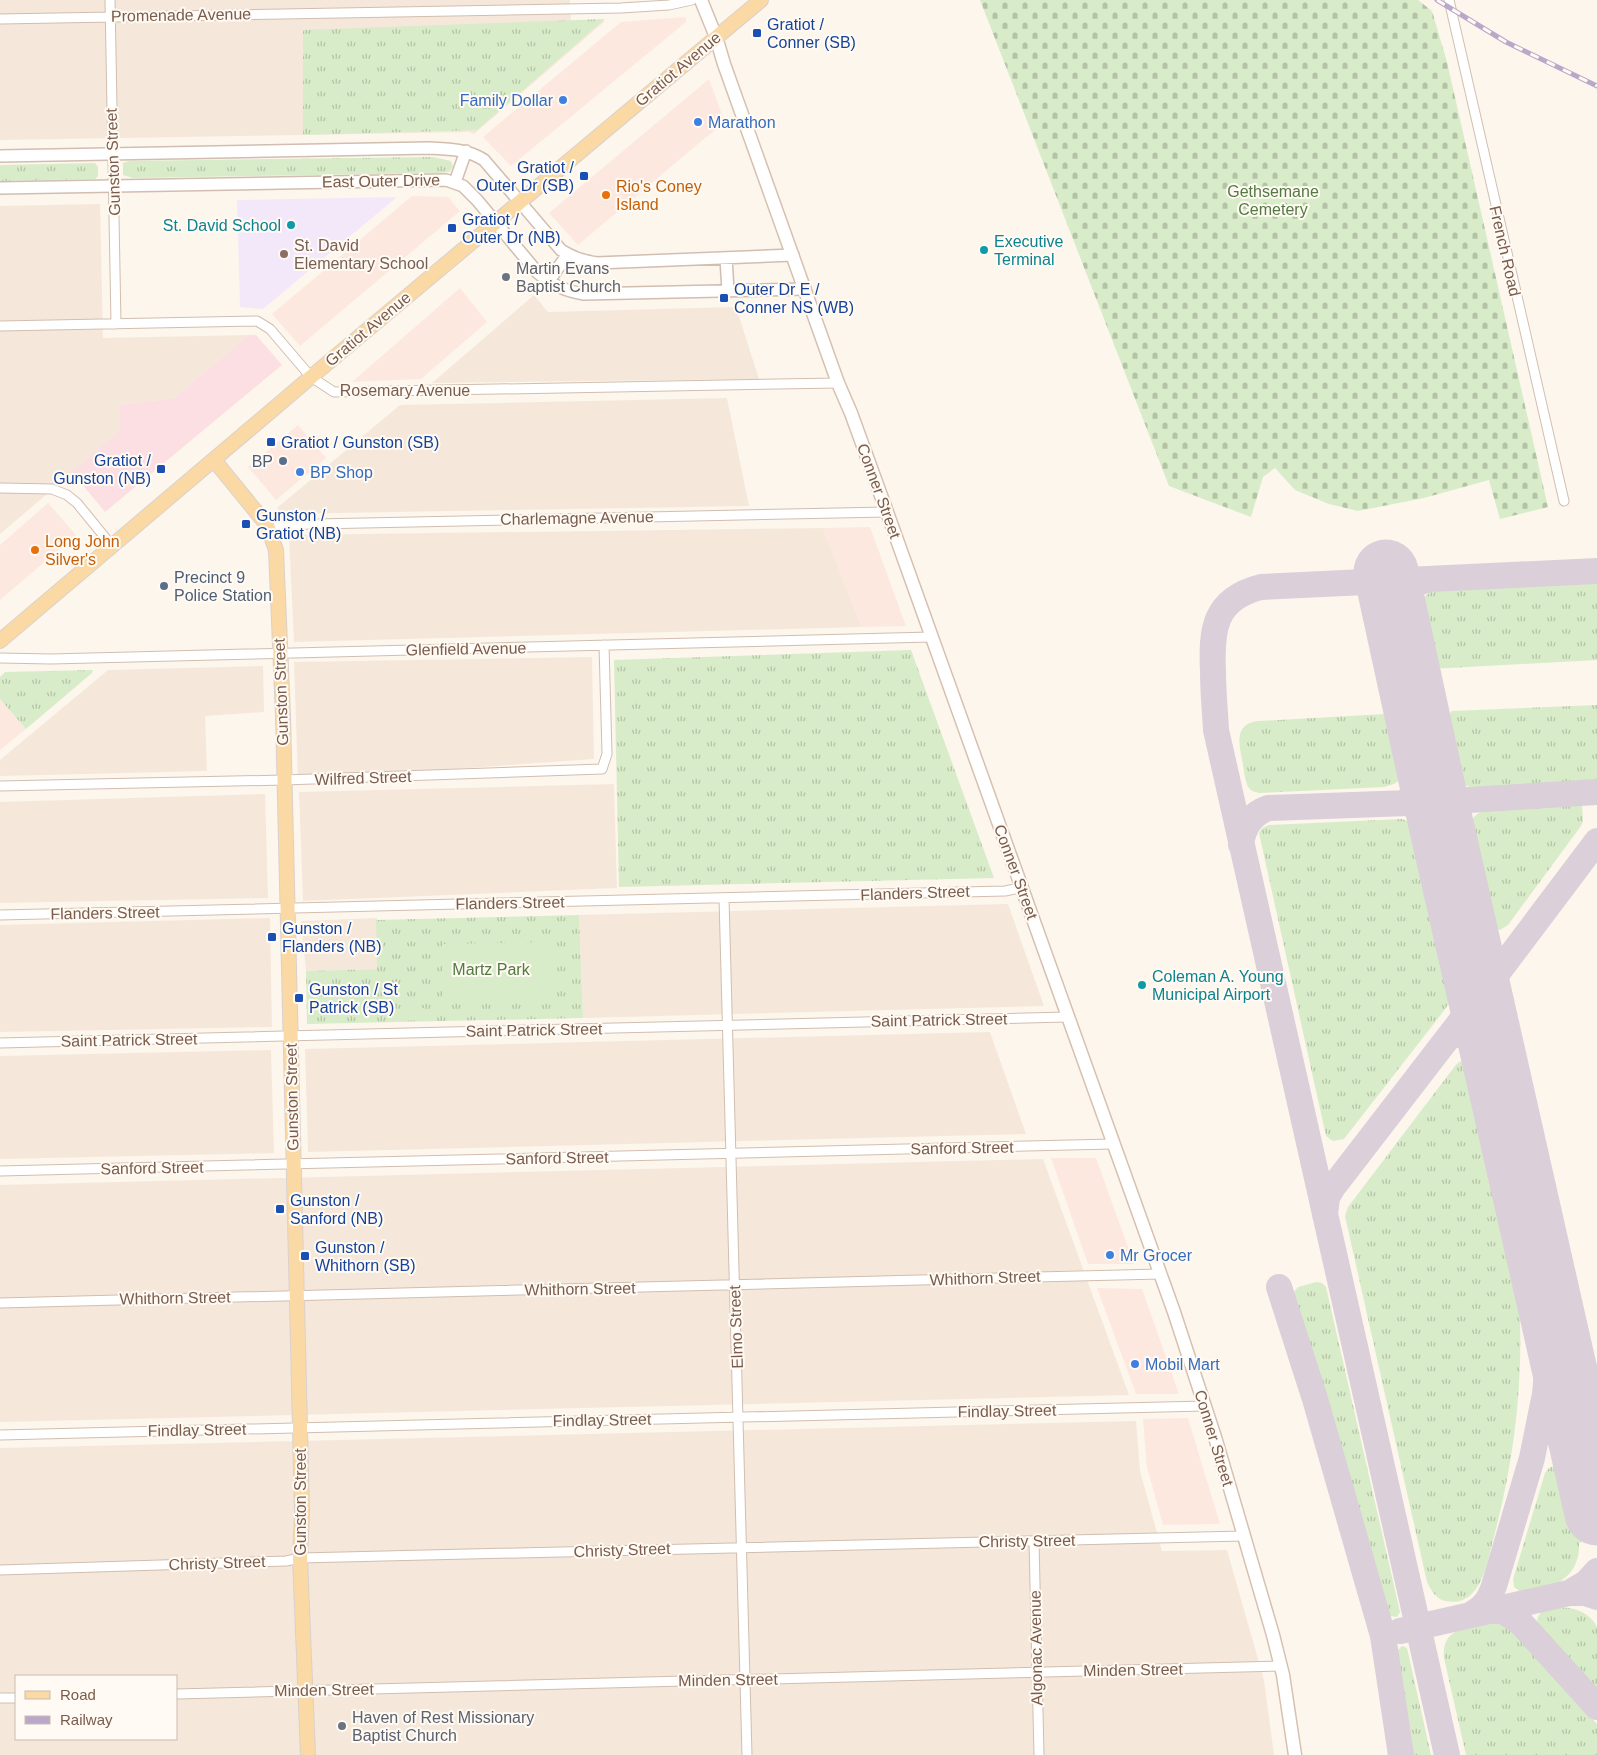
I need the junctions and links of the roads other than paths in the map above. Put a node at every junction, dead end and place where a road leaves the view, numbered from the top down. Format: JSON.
{"nodes":[{"id":1,"x":110,"y":0,"type":"edge"},
{"id":2,"x":692,"y":0,"type":"edge"},
{"id":3,"x":701,"y":0,"type":"edge"},
{"id":4,"x":761,"y":0,"type":"edge"},
{"id":5,"x":1448,"y":0,"type":"edge"},
{"id":6,"x":110,"y":16,"type":"junction"},
{"id":7,"x":0,"y":19,"type":"edge"},
{"id":8,"x":716,"y":38,"type":"junction"},
{"id":9,"x":466,"y":151,"type":"junction"},
{"id":10,"x":113,"y":154,"type":"junction"},
{"id":11,"x":0,"y":156,"type":"edge"},
{"id":12,"x":455,"y":182,"type":"junction"},
{"id":13,"x":114,"y":185,"type":"junction"},
{"id":14,"x":0,"y":188,"type":"edge"},
{"id":15,"x":520,"y":202,"type":"junction"},
{"id":16,"x":496,"y":222,"type":"junction"},
{"id":17,"x":568,"y":254,"type":"junction"},
{"id":18,"x":792,"y":255,"type":"junction"},
{"id":19,"x":726,"y":258,"type":"junction"},
{"id":20,"x":548,"y":282,"type":"junction"},
{"id":21,"x":805,"y":289,"type":"junction"},
{"id":22,"x":728,"y":291,"type":"junction"},
{"id":23,"x":116,"y":324,"type":"junction"},
{"id":24,"x":0,"y":326,"type":"edge"},
{"id":25,"x":311,"y":377,"type":"junction"},
{"id":26,"x":838,"y":383,"type":"junction"},
{"id":27,"x":214,"y":460,"type":"junction"},
{"id":28,"x":0,"y":488,"type":"edge"},
{"id":29,"x":1564,"y":501,"type":"dead end"},
{"id":30,"x":887,"y":512,"type":"junction"},
{"id":31,"x":268,"y":525,"type":"junction"},
{"id":32,"x":112,"y":546,"type":"junction"},
{"id":33,"x":931,"y":637,"type":"junction"},
{"id":34,"x":0,"y":641,"type":"edge"},
{"id":35,"x":604,"y":645,"type":"junction"},
{"id":36,"x":280,"y":653,"type":"junction"},
{"id":37,"x":0,"y":658,"type":"edge"},
{"id":38,"x":284,"y":780,"type":"junction"},
{"id":39,"x":0,"y":786,"type":"edge"},
{"id":40,"x":1020,"y":888,"type":"junction"},
{"id":41,"x":724,"y":898,"type":"junction"},
{"id":42,"x":287,"y":908,"type":"junction"},
{"id":43,"x":0,"y":915,"type":"edge"},
{"id":44,"x":1068,"y":1017,"type":"junction"},
{"id":45,"x":728,"y":1025,"type":"junction"},
{"id":46,"x":290,"y":1036,"type":"junction"},
{"id":47,"x":0,"y":1043,"type":"edge"},
{"id":48,"x":1113,"y":1144,"type":"junction"},
{"id":49,"x":731,"y":1154,"type":"junction"},
{"id":50,"x":293,"y":1164,"type":"junction"},
{"id":51,"x":0,"y":1171,"type":"edge"},
{"id":52,"x":1160,"y":1274,"type":"junction"},
{"id":53,"x":734,"y":1285,"type":"junction"},
{"id":54,"x":296,"y":1296,"type":"junction"},
{"id":55,"x":0,"y":1303,"type":"edge"},
{"id":56,"x":1205,"y":1406,"type":"junction"},
{"id":57,"x":738,"y":1417,"type":"junction"},
{"id":58,"x":300,"y":1428,"type":"junction"},
{"id":59,"x":0,"y":1435,"type":"edge"},
{"id":60,"x":1244,"y":1536,"type":"junction"},
{"id":61,"x":1034,"y":1541,"type":"junction"},
{"id":62,"x":741,"y":1547,"type":"junction"},
{"id":63,"x":300,"y":1558,"type":"junction"},
{"id":64,"x":0,"y":1570,"type":"edge"},
{"id":65,"x":1281,"y":1666,"type":"junction"},
{"id":66,"x":1037,"y":1672,"type":"junction"},
{"id":67,"x":745,"y":1680,"type":"junction"},
{"id":68,"x":306,"y":1690,"type":"junction"},
{"id":69,"x":178,"y":1694,"type":"edge"},
{"id":70,"x":0,"y":1698,"type":"edge"},
{"id":71,"x":15,"y":1698,"type":"edge"},
{"id":72,"x":308,"y":1755,"type":"edge"},
{"id":73,"x":747,"y":1755,"type":"edge"},
{"id":74,"x":1039,"y":1755,"type":"edge"},
{"id":75,"x":1295,"y":1755,"type":"edge"}],
"edges":[{"from":1,"to":6,"type":"street","name":"Gunston Street"},
{"from":2,"to":6,"type":"street","name":"Promenade Avenue"},
{"from":3,"to":8,"type":"main road","name":"Conner Street"},
{"from":4,"to":8,"type":"main road","name":"Gratiot Avenue"},
{"from":5,"to":29,"type":"street","name":"French Road"},
{"from":6,"to":7,"type":"street","name":"Promenade Avenue"},
{"from":6,"to":10,"type":"street","name":"Gunston Street"},
{"from":8,"to":15,"type":"main road","name":"Gratiot Avenue"},
{"from":8,"to":18,"type":"main road","name":"Conner Street"},
{"from":9,"to":10,"type":"street","name":"East Outer Drive"},
{"from":9,"to":12,"type":"street"},
{"from":9,"to":15,"type":"street","name":"East Outer Drive"},
{"from":10,"to":11,"type":"street","name":"East Outer Drive"},
{"from":10,"to":13,"type":"street","name":"Gunston Street"},
{"from":12,"to":13,"type":"street","name":"East Outer Drive"},
{"from":12,"to":16,"type":"street","name":"East Outer Drive"},
{"from":13,"to":14,"type":"street","name":"East Outer Drive"},
{"from":13,"to":23,"type":"street","name":"Gunston Street"},
{"from":15,"to":16,"type":"main road","name":"Gratiot Avenue"},
{"from":15,"to":17,"type":"street","name":"East Outer Drive"},
{"from":16,"to":20,"type":"street","name":"East Outer Drive"},
{"from":16,"to":25,"type":"main road","name":"Gratiot Avenue"},
{"from":17,"to":19,"type":"street","name":"East Outer Drive"},
{"from":17,"to":20,"type":"street"},
{"from":18,"to":19,"type":"street","name":"East Outer Drive"},
{"from":18,"to":21,"type":"main road","name":"Conner Street"},
{"from":19,"to":22,"type":"street"},
{"from":20,"to":22,"type":"street","name":"East Outer Drive"},
{"from":21,"to":22,"type":"street","name":"East Outer Drive"},
{"from":21,"to":26,"type":"main road","name":"Conner Street"},
{"from":23,"to":24,"type":"street","name":"Rosemary Avenue"},
{"from":23,"to":25,"type":"street","name":"Rosemary Avenue"},
{"from":25,"to":26,"type":"street","name":"Rosemary Avenue"},
{"from":25,"to":27,"type":"main road","name":"Gratiot Avenue"},
{"from":26,"to":30,"type":"main road","name":"Conner Street"},
{"from":27,"to":31,"type":"main road","name":"Gunston Street"},
{"from":27,"to":32,"type":"main road","name":"Gratiot Avenue"},
{"from":28,"to":32,"type":"street"},
{"from":30,"to":31,"type":"street","name":"Charlemagne Avenue"},
{"from":30,"to":33,"type":"main road","name":"Conner Street"},
{"from":31,"to":36,"type":"main road","name":"Gunston Street"},
{"from":32,"to":34,"type":"main road","name":"Gratiot Avenue"},
{"from":33,"to":35,"type":"street","name":"Glenfield Avenue"},
{"from":33,"to":40,"type":"main road","name":"Conner Street"},
{"from":35,"to":36,"type":"street","name":"Glenfield Avenue"},
{"from":35,"to":38,"type":"street","name":"Wilfred Street"},
{"from":36,"to":37,"type":"street","name":"Glenfield Avenue"},
{"from":36,"to":38,"type":"main road","name":"Gunston Street"},
{"from":38,"to":39,"type":"street","name":"Wilfred Street"},
{"from":38,"to":42,"type":"main road","name":"Gunston Street"},
{"from":40,"to":41,"type":"street","name":"Flanders Street"},
{"from":40,"to":44,"type":"main road","name":"Conner Street"},
{"from":41,"to":42,"type":"street","name":"Flanders Street"},
{"from":41,"to":45,"type":"street","name":"Elmo Street"},
{"from":42,"to":43,"type":"street","name":"Flanders Street"},
{"from":42,"to":46,"type":"main road","name":"Gunston Street"},
{"from":44,"to":45,"type":"street","name":"Saint Patrick Street"},
{"from":44,"to":48,"type":"main road","name":"Conner Street"},
{"from":45,"to":46,"type":"street","name":"Saint Patrick Street"},
{"from":45,"to":49,"type":"street","name":"Elmo Street"},
{"from":46,"to":47,"type":"street","name":"Saint Patrick Street"},
{"from":46,"to":50,"type":"main road","name":"Gunston Street"},
{"from":48,"to":49,"type":"street","name":"Sanford Street"},
{"from":48,"to":52,"type":"main road","name":"Conner Street"},
{"from":49,"to":50,"type":"street","name":"Sanford Street"},
{"from":49,"to":53,"type":"street","name":"Elmo Street"},
{"from":50,"to":51,"type":"street","name":"Sanford Street"},
{"from":50,"to":54,"type":"main road","name":"Gunston Street"},
{"from":52,"to":53,"type":"street","name":"Whithorn Street"},
{"from":52,"to":56,"type":"main road","name":"Conner Street"},
{"from":53,"to":54,"type":"street","name":"Whithorn Street"},
{"from":53,"to":57,"type":"street","name":"Elmo Street"},
{"from":54,"to":55,"type":"street","name":"Whithorn Street"},
{"from":54,"to":58,"type":"main road","name":"Gunston Street"},
{"from":56,"to":57,"type":"street","name":"Findlay Street"},
{"from":56,"to":60,"type":"main road","name":"Conner Street"},
{"from":57,"to":58,"type":"street","name":"Findlay Street"},
{"from":57,"to":62,"type":"street","name":"Elmo Street"},
{"from":58,"to":59,"type":"street","name":"Findlay Street"},
{"from":58,"to":63,"type":"main road","name":"Gunston Street"},
{"from":60,"to":61,"type":"street","name":"Christy Street"},
{"from":60,"to":65,"type":"main road","name":"Conner Street"},
{"from":61,"to":62,"type":"street","name":"Christy Street"},
{"from":61,"to":66,"type":"street","name":"Algonac Avenue"},
{"from":62,"to":63,"type":"street","name":"Christy Street"},
{"from":62,"to":67,"type":"street","name":"Elmo Street"},
{"from":63,"to":64,"type":"street","name":"Christy Street"},
{"from":63,"to":68,"type":"main road","name":"Gunston Street"},
{"from":65,"to":66,"type":"street","name":"Minden Street"},
{"from":65,"to":75,"type":"main road","name":"Conner Street"},
{"from":66,"to":67,"type":"street","name":"Minden Street"},
{"from":66,"to":74,"type":"street","name":"Algonac Avenue"},
{"from":67,"to":68,"type":"street","name":"Minden Street"},
{"from":67,"to":73,"type":"street","name":"Elmo Street"},
{"from":68,"to":69,"type":"street","name":"Minden Street"},
{"from":68,"to":72,"type":"main road","name":"Gunston Street"},
{"from":70,"to":71,"type":"street"}]}
